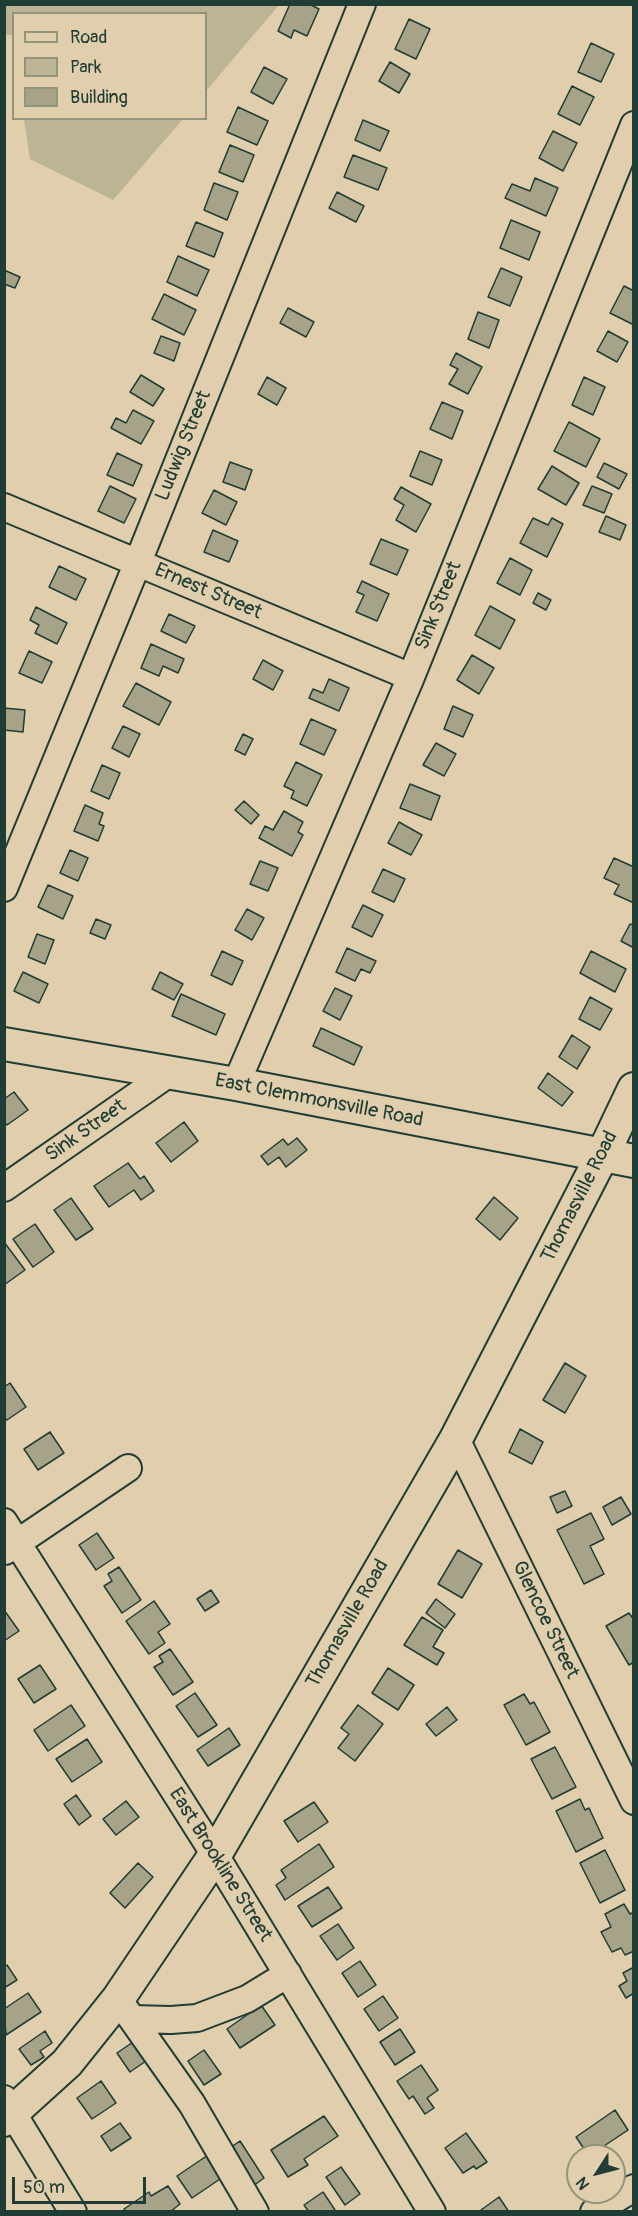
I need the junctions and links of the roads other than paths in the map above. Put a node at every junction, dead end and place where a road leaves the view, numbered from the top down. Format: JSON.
{"nodes":[{"id":1,"x":362,"y":4,"type":"edge"},
{"id":2,"x":633,"y":125,"type":"edge"},
{"id":3,"x":4,"y":507,"type":"edge"},
{"id":4,"x":138,"y":562,"type":"junction"},
{"id":5,"x":411,"y":677,"type":"junction"},
{"id":6,"x":4,"y":888,"type":"edge"},
{"id":7,"x":4,"y":1044,"type":"edge"},
{"id":8,"x":168,"y":1074,"type":"junction"},
{"id":9,"x":236,"y":1084,"type":"junction"},
{"id":10,"x":633,"y":1089,"type":"edge"},
{"id":11,"x":603,"y":1154,"type":"junction"},
{"id":12,"x":633,"y":1161,"type":"edge"},
{"id":13,"x":4,"y":1188,"type":"edge"},
{"id":14,"x":456,"y":1439,"type":"junction"},
{"id":15,"x":128,"y":1468,"type":"dead end"},
{"id":16,"x":9,"y":1539,"type":"edge"},
{"id":17,"x":633,"y":1801,"type":"edge"},
{"id":18,"x":215,"y":1855,"type":"junction"},
{"id":19,"x":288,"y":1974,"type":"junction"},
{"id":20,"x":125,"y":2009,"type":"junction"},
{"id":21,"x":7,"y":2110,"type":"edge"},
{"id":22,"x":633,"y":2188,"type":"edge"},
{"id":23,"x":74,"y":2211,"type":"edge"},
{"id":24,"x":255,"y":2211,"type":"edge"},
{"id":25,"x":432,"y":2211,"type":"edge"},
{"id":26,"x":594,"y":2211,"type":"edge"}],
"edges":[{"from":1,"to":4,"type":"street","name":"Ludwig Street"},
{"from":2,"to":5,"type":"street","name":"Sink Street"},
{"from":3,"to":4,"type":"street","name":"Ernest Street"},
{"from":4,"to":5,"type":"street","name":"Ernest Street"},
{"from":4,"to":6,"type":"street","name":"Ludwig Street"},
{"from":5,"to":9,"type":"street","name":"Sink Street"},
{"from":7,"to":8,"type":"main road","name":"East Clemmonsville Road"},
{"from":8,"to":9,"type":"main road","name":"East Clemmonsville Road"},
{"from":8,"to":13,"type":"street","name":"Sink Street"},
{"from":9,"to":11,"type":"main road","name":"East Clemmonsville Road"},
{"from":10,"to":11,"type":"main road","name":"Thomasville Road"},
{"from":11,"to":12,"type":"main road","name":"East Clemmonsville Road"},
{"from":11,"to":14,"type":"main road","name":"Thomasville Road"},
{"from":14,"to":17,"type":"street","name":"Glencoe Street"},
{"from":14,"to":18,"type":"main road","name":"Thomasville Road"},
{"from":15,"to":16,"type":"street"},
{"from":16,"to":18,"type":"street","name":"East Brookline Street"},
{"from":18,"to":19,"type":"street","name":"East Brookline Street"},
{"from":18,"to":20,"type":"main road","name":"Thomasville Road"},
{"from":19,"to":20,"type":"street"},
{"from":19,"to":25,"type":"street","name":"East Brookline Street"},
{"from":20,"to":21,"type":"main road","name":"Thomasville Road"},
{"from":20,"to":24,"type":"street"},
{"from":21,"to":23,"type":"street"},
{"from":22,"to":26,"type":"street"}]}
